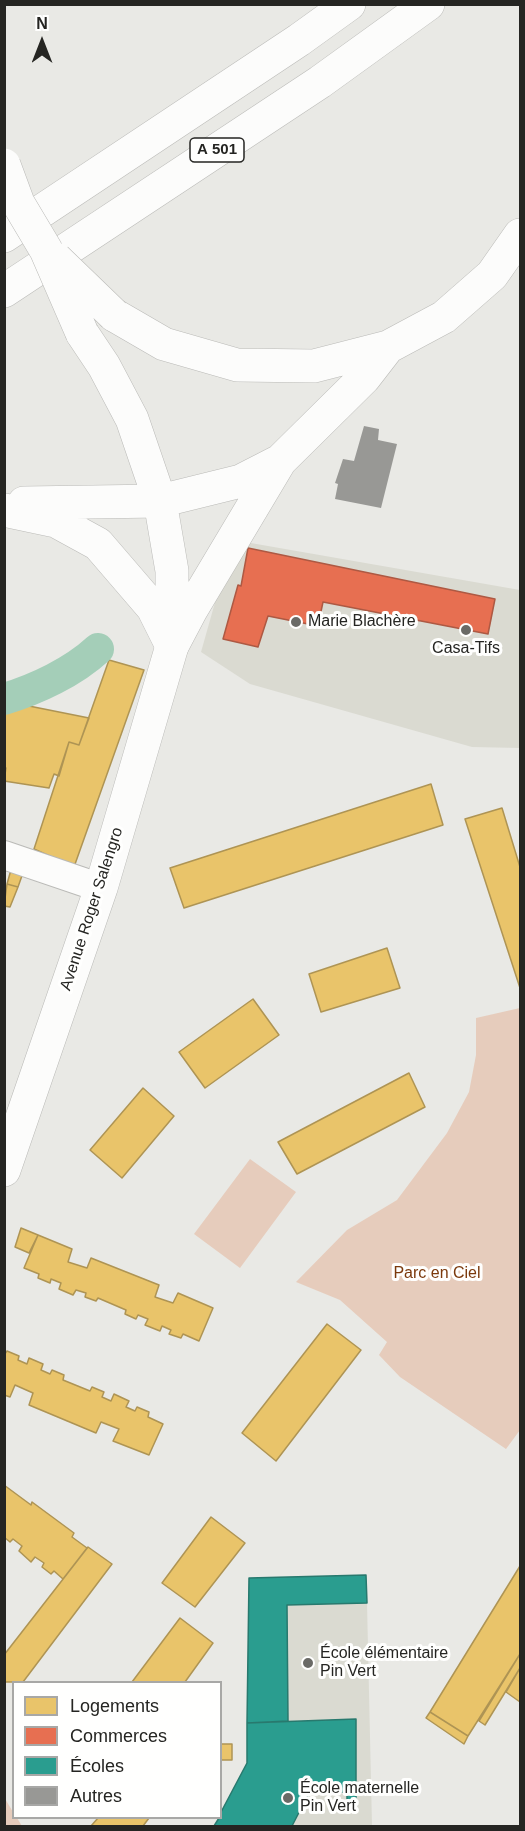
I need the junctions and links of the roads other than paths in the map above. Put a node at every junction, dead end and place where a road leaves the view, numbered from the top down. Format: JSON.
{"nodes":[{"id":1,"x":349,"y":4,"type":"edge"},
{"id":2,"x":428,"y":4,"type":"edge"},
{"id":3,"x":4,"y":165,"type":"edge"},
{"id":4,"x":520,"y":235,"type":"edge"},
{"id":5,"x":4,"y":236,"type":"edge"},
{"id":6,"x":46,"y":250,"type":"junction"},
{"id":7,"x":4,"y":291,"type":"edge"},
{"id":8,"x":388,"y":347,"type":"junction"},
{"id":9,"x":280,"y":461,"type":"junction"},
{"id":10,"x":160,"y":501,"type":"junction"},
{"id":11,"x":4,"y":504,"type":"edge"},
{"id":12,"x":4,"y":510,"type":"edge"},
{"id":13,"x":172,"y":646,"type":"junction"},
{"id":14,"x":4,"y":855,"type":"edge"},
{"id":15,"x":101,"y":888,"type":"junction"},
{"id":16,"x":4,"y":1170,"type":"edge"}],
"edges":[{"from":1,"to":5,"type":"main road","number":"A 501"},
{"from":2,"to":7,"type":"main road","number":"A 501"},
{"from":3,"to":6,"type":"main road","bridge":true},
{"from":4,"to":8,"type":"main road"},
{"from":6,"to":8,"type":"main road","bridge":true},
{"from":6,"to":10,"type":"main road","bridge":true},
{"from":8,"to":9,"type":"main road"},
{"from":9,"to":10,"type":"main road"},
{"from":9,"to":13,"type":"main road"},
{"from":10,"to":11,"type":"main road"},
{"from":10,"to":13,"type":"main road"},
{"from":12,"to":13,"type":"main road"},
{"from":13,"to":15,"type":"main road","name":"Avenue Roger Salengro"},
{"from":14,"to":15,"type":"street"},
{"from":15,"to":16,"type":"main road","name":"Avenue Roger Salengro"}]}
